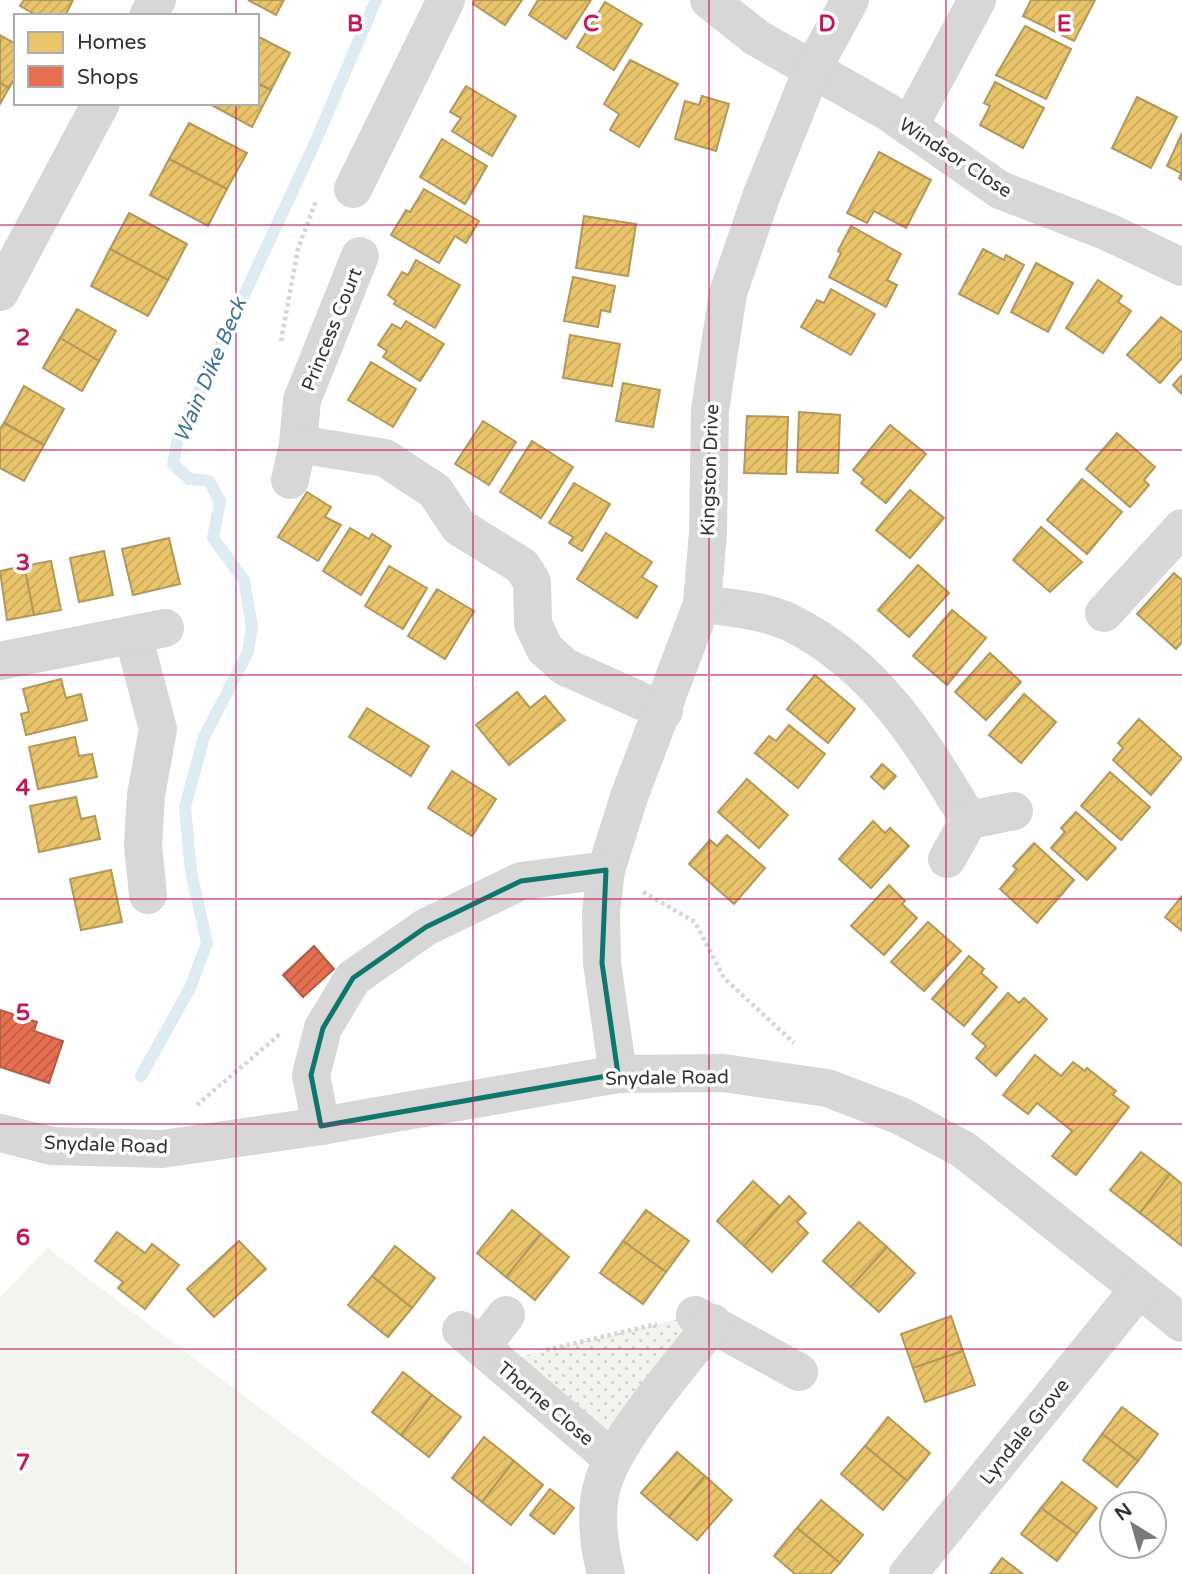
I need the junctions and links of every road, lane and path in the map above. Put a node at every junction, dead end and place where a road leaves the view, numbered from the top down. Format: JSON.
{"nodes":[{"id":1,"x":446,"y":0,"type":"edge"},
{"id":2,"x":709,"y":0,"type":"edge"},
{"id":3,"x":850,"y":0,"type":"edge"},
{"id":4,"x":977,"y":0,"type":"edge"},
{"id":5,"x":812,"y":70,"type":"junction"},
{"id":6,"x":100,"y":105,"type":"edge"},
{"id":7,"x":909,"y":127,"type":"junction"},
{"id":8,"x":353,"y":189,"type":"dead end"},
{"id":9,"x":317,"y":200,"type":"dead end"},
{"id":10,"x":360,"y":257,"type":"dead end"},
{"id":11,"x":1182,"y":267,"type":"edge"},
{"id":12,"x":0,"y":292,"type":"edge"},
{"id":13,"x":279,"y":350,"type":"dead end"},
{"id":14,"x":298,"y":444,"type":"junction"},
{"id":15,"x":289,"y":480,"type":"dead end"},
{"id":16,"x":1182,"y":528,"type":"edge"},
{"id":17,"x":702,"y":604,"type":"junction"},
{"id":18,"x":1104,"y":613,"type":"dead end"},
{"id":19,"x":0,"y":661,"type":"edge"},
{"id":20,"x":664,"y":711,"type":"junction"},
{"id":21,"x":1014,"y":811,"type":"dead end"},
{"id":22,"x":969,"y":820,"type":"junction"},
{"id":23,"x":947,"y":859,"type":"dead end"},
{"id":24,"x":606,"y":870,"type":"junction"},
{"id":25,"x":148,"y":895,"type":"dead end"},
{"id":26,"x":323,"y":1028,"type":"junction"},
{"id":27,"x":618,"y":1074,"type":"junction"},
{"id":28,"x":827,"y":1088,"type":"junction"},
{"id":29,"x":321,"y":1126,"type":"junction"},
{"id":30,"x":0,"y":1133,"type":"edge"},
{"id":31,"x":162,"y":1149,"type":"junction"},
{"id":32,"x":1139,"y":1289,"type":"junction"},
{"id":33,"x":506,"y":1315,"type":"dead end"},
{"id":34,"x":704,"y":1319,"type":"junction"},
{"id":35,"x":1182,"y":1323,"type":"edge"},
{"id":36,"x":480,"y":1346,"type":"junction"},
{"id":37,"x":799,"y":1373,"type":"dead end"},
{"id":38,"x":611,"y":1458,"type":"junction"},
{"id":39,"x":606,"y":1574,"type":"edge"},
{"id":40,"x":908,"y":1574,"type":"edge"}],
"edges":[{"from":1,"to":8,"type":"street"},
{"from":2,"to":5,"type":"street"},
{"from":3,"to":5,"type":"street","name":"Kingston Drive"},
{"from":4,"to":7,"type":"street"},
{"from":5,"to":7,"type":"street","name":"Windsor Close"},
{"from":5,"to":17,"type":"street","name":"Kingston Drive"},
{"from":6,"to":12,"type":"street"},
{"from":7,"to":11,"type":"street","name":"Windsor Close"},
{"from":9,"to":13,"type":"path"},
{"from":10,"to":14,"type":"street","name":"Princess Court"},
{"from":14,"to":15,"type":"street","name":"Princess Court"},
{"from":14,"to":20,"type":"street"},
{"from":16,"to":18,"type":"street"},
{"from":17,"to":20,"type":"street","name":"Kingston Drive"},
{"from":17,"to":22,"type":"street"},
{"from":19,"to":25,"type":"street"},
{"from":20,"to":24,"type":"street","name":"Kingston Drive"},
{"from":21,"to":22,"type":"street"},
{"from":22,"to":23,"type":"street"},
{"from":24,"to":26,"type":"street"},
{"from":24,"to":27,"type":"street","name":"Kingston Drive"},
{"from":24,"to":28,"type":"path"},
{"from":26,"to":29,"type":"street"},
{"from":26,"to":31,"type":"path"},
{"from":27,"to":28,"type":"street","name":"Snydale Road"},
{"from":27,"to":29,"type":"street","name":"Snydale Road"},
{"from":28,"to":32,"type":"street","name":"Snydale Road"},
{"from":29,"to":31,"type":"street","name":"Snydale Road"},
{"from":30,"to":31,"type":"street","name":"Snydale Road"},
{"from":32,"to":35,"type":"street","name":"Snydale Road"},
{"from":32,"to":40,"type":"street","name":"Lyndale Grove"},
{"from":33,"to":36,"type":"street","name":"Thorne Close"},
{"from":34,"to":36,"type":"path"},
{"from":34,"to":37,"type":"street"},
{"from":34,"to":38,"type":"street","name":"Thorne Close"},
{"from":36,"to":38,"type":"street","name":"Thorne Close"},
{"from":38,"to":39,"type":"street","name":"Thorne Close"}]}
